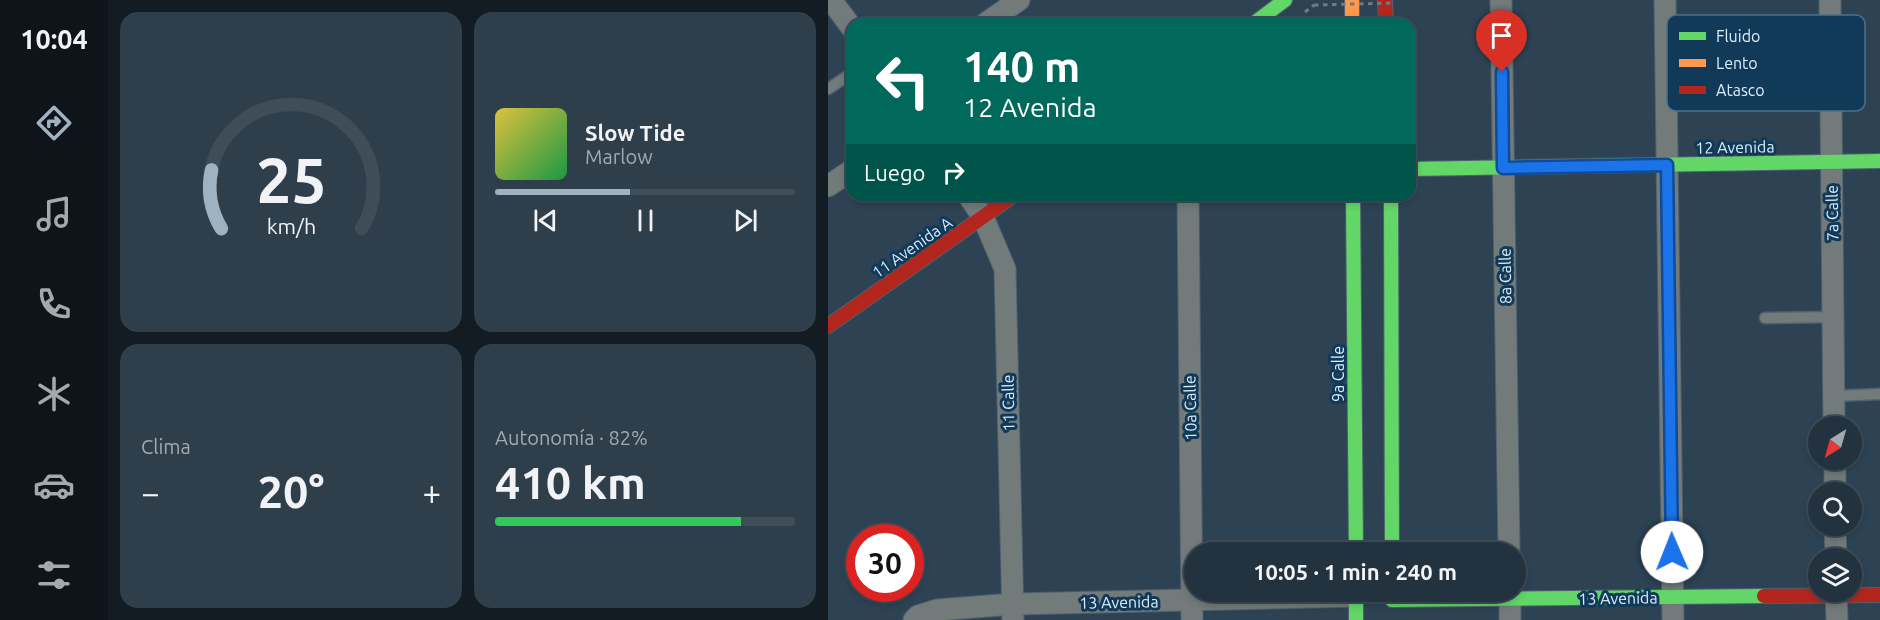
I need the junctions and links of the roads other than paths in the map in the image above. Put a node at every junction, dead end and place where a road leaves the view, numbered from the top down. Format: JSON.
{"nodes":[{"id":1,"x":831,"y":0,"type":"edge"},
{"id":2,"x":1019,"y":0,"type":"edge"},
{"id":3,"x":1285,"y":0,"type":"edge"},
{"id":4,"x":1501,"y":0,"type":"edge"},
{"id":5,"x":1665,"y":0,"type":"edge"},
{"id":6,"x":1830,"y":0,"type":"edge"},
{"id":7,"x":1390,"y":1,"type":"edge"},
{"id":8,"x":1350,"y":2,"type":"edge"},
{"id":9,"x":1830,"y":15,"type":"edge"},
{"id":10,"x":994,"y":18,"type":"edge"},
{"id":11,"x":1261,"y":18,"type":"edge"},
{"id":12,"x":1351,"y":18,"type":"edge"},
{"id":13,"x":1387,"y":18,"type":"edge"},
{"id":14,"x":846,"y":20,"type":"edge"},
{"id":15,"x":846,"y":77,"type":"edge"},
{"id":16,"x":828,"y":89,"type":"edge"},
{"id":17,"x":1831,"y":111,"type":"edge"},
{"id":18,"x":1880,"y":161,"type":"edge"},
{"id":19,"x":1832,"y":162,"type":"junction"},
{"id":20,"x":1667,"y":165,"type":"junction"},
{"id":21,"x":1503,"y":168,"type":"junction"},
{"id":22,"x":1416,"y":169,"type":"edge"},
{"id":23,"x":846,"y":174,"type":"edge"},
{"id":24,"x":828,"y":186,"type":"edge"},
{"id":25,"x":972,"y":201,"type":"edge"},
{"id":26,"x":1006,"y":201,"type":"edge"},
{"id":27,"x":1188,"y":201,"type":"edge"},
{"id":28,"x":1353,"y":201,"type":"edge"},
{"id":29,"x":1392,"y":201,"type":"edge"},
{"id":30,"x":983,"y":217,"type":"junction"},
{"id":31,"x":1833,"y":317,"type":"junction"},
{"id":32,"x":1766,"y":318,"type":"dead end"},
{"id":33,"x":828,"y":326,"type":"edge"},
{"id":34,"x":1880,"y":394,"type":"edge"},
{"id":35,"x":1834,"y":396,"type":"junction"},
{"id":36,"x":1834,"y":416,"type":"edge"},
{"id":37,"x":1356,"y":542,"type":"edge"},
{"id":38,"x":1392,"y":542,"type":"edge"},
{"id":39,"x":1509,"y":542,"type":"edge"},
{"id":40,"x":1808,"y":594,"type":"edge"},
{"id":41,"x":1862,"y":594,"type":"edge"},
{"id":42,"x":1880,"y":595,"type":"edge"},
{"id":43,"x":1672,"y":597,"type":"junction"},
{"id":44,"x":1274,"y":602,"type":"edge"},
{"id":45,"x":1356,"y":602,"type":"edge"},
{"id":46,"x":1471,"y":602,"type":"edge"},
{"id":47,"x":1836,"y":602,"type":"edge"},
{"id":48,"x":1510,"y":603,"type":"edge"},
{"id":49,"x":1192,"y":610,"type":"edge"},
{"id":50,"x":1013,"y":612,"type":"edge"},
{"id":51,"x":916,"y":618,"type":"edge"},
{"id":52,"x":1356,"y":620,"type":"edge"},
{"id":53,"x":1673,"y":620,"type":"edge"},
{"id":54,"x":1837,"y":620,"type":"edge"}],
"edges":[{"from":1,"to":14,"type":"street"},
{"from":2,"to":10,"type":"street"},
{"from":3,"to":11,"type":"street"},
{"from":4,"to":21,"type":"street","name":"8a Calle"},
{"from":5,"to":20,"type":"street"},
{"from":6,"to":9,"type":"street","name":"7a Calle"},
{"from":7,"to":13,"type":"street"},
{"from":8,"to":12,"type":"street"},
{"from":15,"to":16,"type":"lane"},
{"from":17,"to":19,"type":"street","name":"7a Calle"},
{"from":18,"to":19,"type":"street","name":"12 Avenida"},
{"from":19,"to":20,"type":"street","name":"12 Avenida"},
{"from":19,"to":31,"type":"street","name":"7a Calle"},
{"from":20,"to":21,"type":"street","name":"12 Avenida"},
{"from":20,"to":43,"type":"street"},
{"from":21,"to":22,"type":"street","name":"12 Avenida"},
{"from":21,"to":39,"type":"street","name":"8a Calle"},
{"from":23,"to":24,"type":"street"},
{"from":25,"to":30,"type":"street","name":"11 Calle"},
{"from":26,"to":30,"type":"street","name":"11 Avenida A"},
{"from":27,"to":49,"type":"street","name":"10a Calle"},
{"from":28,"to":37,"type":"street","name":"9a Calle"},
{"from":29,"to":38,"type":"street"},
{"from":30,"to":33,"type":"street","name":"11 Avenida A"},
{"from":30,"to":50,"type":"street","name":"11 Calle"},
{"from":31,"to":32,"type":"lane"},
{"from":31,"to":35,"type":"street","name":"7a Calle"},
{"from":34,"to":35,"type":"lane"},
{"from":35,"to":36,"type":"street","name":"7a Calle"},
{"from":40,"to":43,"type":"street","name":"13 Avenida"},
{"from":41,"to":42,"type":"street","name":"13 Avenida"},
{"from":43,"to":48,"type":"street","name":"13 Avenida"},
{"from":43,"to":53,"type":"street"},
{"from":44,"to":49,"type":"street","name":"13 Avenida"},
{"from":45,"to":52,"type":"street"},
{"from":46,"to":48,"type":"street","name":"13 Avenida"},
{"from":47,"to":54,"type":"street"},
{"from":49,"to":50,"type":"street","name":"13 Avenida"},
{"from":50,"to":51,"type":"street","name":"13 Avenida"}]}
